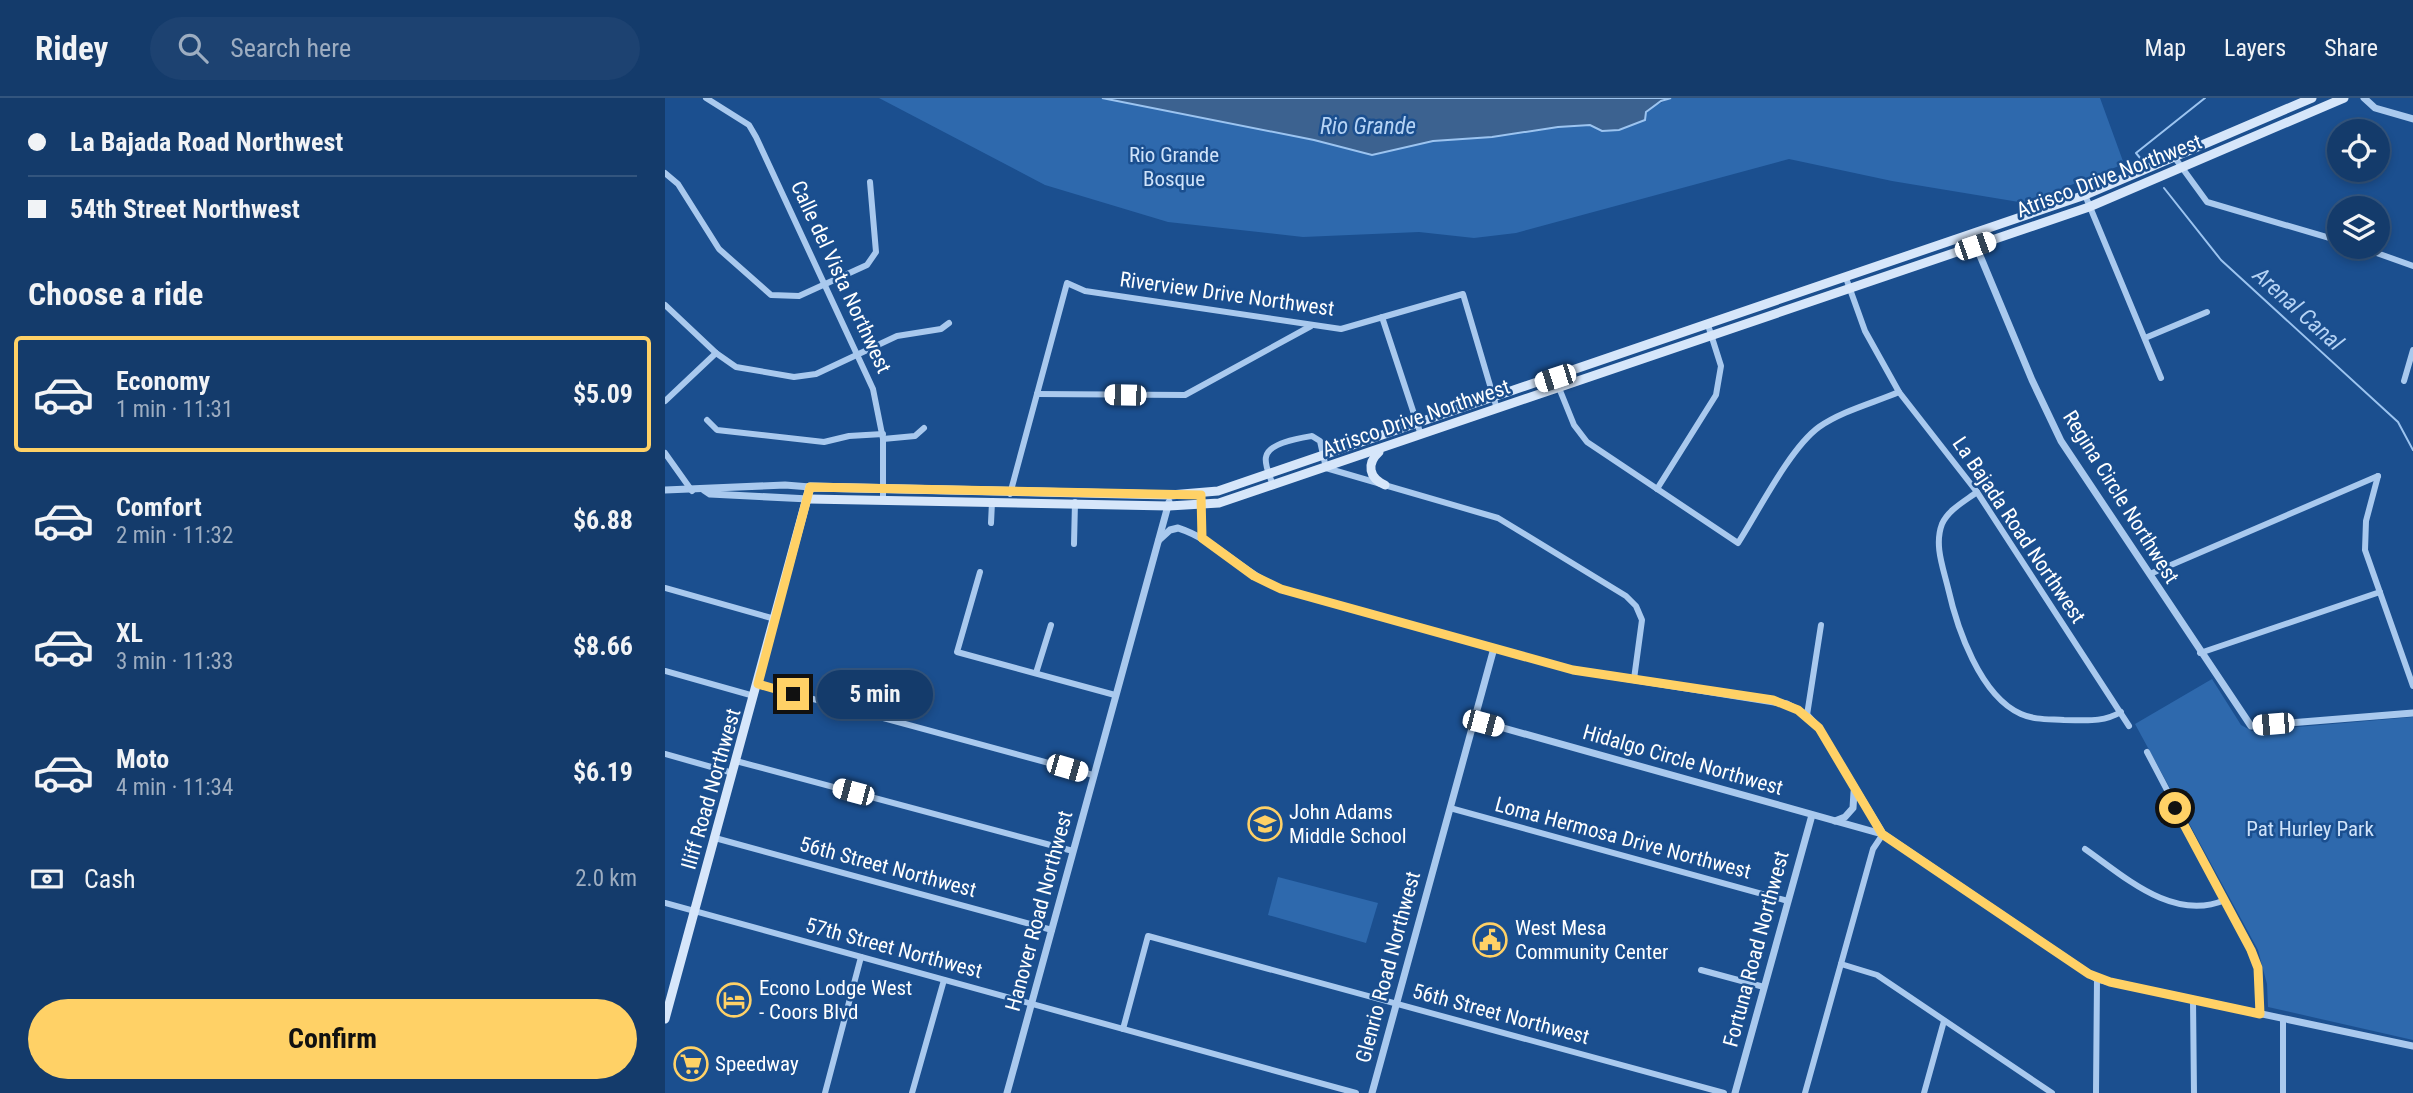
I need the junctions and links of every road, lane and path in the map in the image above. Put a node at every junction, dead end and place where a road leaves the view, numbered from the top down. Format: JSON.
{"nodes":[{"id":1,"x":706,"y":98,"type":"edge"},
{"id":2,"x":2312,"y":98,"type":"edge"},
{"id":3,"x":2344,"y":98,"type":"edge"},
{"id":4,"x":2364,"y":98,"type":"edge"},
{"id":5,"x":2413,"y":118,"type":"edge"},
{"id":6,"x":2175,"y":158,"type":"junction"},
{"id":7,"x":2181,"y":168,"type":"junction"},
{"id":8,"x":665,"y":173,"type":"edge"},
{"id":9,"x":870,"y":182,"type":"dead end"},
{"id":10,"x":2085,"y":195,"type":"junction"},
{"id":11,"x":2089,"y":207,"type":"junction"},
{"id":12,"x":1972,"y":234,"type":"junction"},
{"id":13,"x":2327,"y":237,"type":"edge"},
{"id":14,"x":1975,"y":246,"type":"junction"},
{"id":15,"x":2390,"y":258,"type":"edge"},
{"id":16,"x":2413,"y":266,"type":"edge"},
{"id":17,"x":1846,"y":278,"type":"junction"},
{"id":18,"x":825,"y":285,"type":"junction"},
{"id":19,"x":1849,"y":289,"type":"junction"},
{"id":20,"x":665,"y":305,"type":"edge"},
{"id":21,"x":2207,"y":312,"type":"dead end"},
{"id":22,"x":1381,"y":317,"type":"junction"},
{"id":23,"x":949,"y":323,"type":"dead end"},
{"id":24,"x":1313,"y":325,"type":"junction"},
{"id":25,"x":1708,"y":325,"type":"junction"},
{"id":26,"x":1711,"y":336,"type":"junction"},
{"id":27,"x":2145,"y":338,"type":"junction"},
{"id":28,"x":2413,"y":349,"type":"edge"},
{"id":29,"x":716,"y":353,"type":"junction"},
{"id":30,"x":857,"y":355,"type":"junction"},
{"id":31,"x":1555,"y":378,"type":"junction"},
{"id":32,"x":2161,"y":378,"type":"dead end"},
{"id":33,"x":2404,"y":382,"type":"dead end"},
{"id":34,"x":1559,"y":388,"type":"junction"},
{"id":35,"x":1899,"y":392,"type":"junction"},
{"id":36,"x":1037,"y":394,"type":"junction"},
{"id":37,"x":1494,"y":398,"type":"junction"},
{"id":38,"x":665,"y":401,"type":"edge"},
{"id":39,"x":1497,"y":409,"type":"junction"},
{"id":40,"x":707,"y":420,"type":"dead end"},
{"id":41,"x":1417,"y":424,"type":"junction"},
{"id":42,"x":924,"y":428,"type":"dead end"},
{"id":43,"x":1421,"y":436,"type":"junction"},
{"id":44,"x":883,"y":437,"type":"junction"},
{"id":45,"x":1384,"y":448,"type":"junction"},
{"id":46,"x":665,"y":453,"type":"edge"},
{"id":47,"x":1326,"y":456,"type":"junction"},
{"id":48,"x":1326,"y":468,"type":"junction"},
{"id":49,"x":1270,"y":475,"type":"junction"},
{"id":50,"x":1385,"y":485,"type":"junction"},
{"id":51,"x":1273,"y":486,"type":"junction"},
{"id":52,"x":810,"y":487,"type":"junction"},
{"id":53,"x":883,"y":488,"type":"junction"},
{"id":54,"x":1657,"y":489,"type":"junction"},
{"id":55,"x":665,"y":490,"type":"edge"},
{"id":56,"x":692,"y":491,"type":"junction"},
{"id":57,"x":704,"y":491,"type":"junction"},
{"id":58,"x":1010,"y":491,"type":"junction"},
{"id":59,"x":1977,"y":492,"type":"junction"},
{"id":60,"x":1075,"y":493,"type":"junction"},
{"id":61,"x":1170,"y":495,"type":"junction"},
{"id":62,"x":1201,"y":495,"type":"junction"},
{"id":63,"x":809,"y":499,"type":"junction"},
{"id":64,"x":883,"y":500,"type":"junction"},
{"id":65,"x":992,"y":502,"type":"junction"},
{"id":66,"x":1007,"y":502,"type":"junction"},
{"id":67,"x":1075,"y":504,"type":"junction"},
{"id":68,"x":1169,"y":506,"type":"junction"},
{"id":69,"x":1202,"y":506,"type":"junction"},
{"id":70,"x":991,"y":523,"type":"dead end"},
{"id":71,"x":1202,"y":538,"type":"junction"},
{"id":72,"x":1159,"y":540,"type":"junction"},
{"id":73,"x":1074,"y":544,"type":"dead end"},
{"id":74,"x":980,"y":572,"type":"dead end"},
{"id":75,"x":2150,"y":574,"type":"junction"},
{"id":76,"x":665,"y":589,"type":"edge"},
{"id":77,"x":2380,"y":592,"type":"junction"},
{"id":78,"x":775,"y":619,"type":"junction"},
{"id":79,"x":1051,"y":625,"type":"dead end"},
{"id":80,"x":1821,"y":625,"type":"dead end"},
{"id":81,"x":1494,"y":648,"type":"junction"},
{"id":82,"x":2200,"y":653,"type":"junction"},
{"id":83,"x":665,"y":671,"type":"edge"},
{"id":84,"x":1037,"y":673,"type":"junction"},
{"id":85,"x":1634,"y":679,"type":"junction"},
{"id":86,"x":758,"y":684,"type":"junction"},
{"id":87,"x":2413,"y":686,"type":"edge"},
{"id":88,"x":1115,"y":695,"type":"junction"},
{"id":89,"x":754,"y":696,"type":"junction"},
{"id":90,"x":2121,"y":712,"type":"junction"},
{"id":91,"x":2413,"y":713,"type":"edge"},
{"id":92,"x":1807,"y":715,"type":"junction"},
{"id":93,"x":1475,"y":720,"type":"junction"},
{"id":94,"x":2129,"y":726,"type":"dead end"},
{"id":95,"x":2147,"y":752,"type":"dead end"},
{"id":96,"x":665,"y":754,"type":"edge"},
{"id":97,"x":736,"y":761,"type":"junction"},
{"id":98,"x":733,"y":773,"type":"junction"},
{"id":99,"x":1093,"y":775,"type":"junction"},
{"id":100,"x":1854,"y":788,"type":"junction"},
{"id":101,"x":1450,"y":808,"type":"junction"},
{"id":102,"x":1812,"y":815,"type":"junction"},
{"id":103,"x":1835,"y":821,"type":"junction"},
{"id":104,"x":1882,"y":834,"type":"junction"},
{"id":105,"x":715,"y":838,"type":"junction"},
{"id":106,"x":2085,"y":849,"type":"dead end"},
{"id":107,"x":1073,"y":851,"type":"junction"},
{"id":108,"x":2225,"y":900,"type":"junction"},
{"id":109,"x":1788,"y":901,"type":"junction"},
{"id":110,"x":665,"y":903,"type":"edge"},
{"id":111,"x":695,"y":911,"type":"junction"},
{"id":112,"x":1052,"y":930,"type":"junction"},
{"id":113,"x":861,"y":957,"type":"junction"},
{"id":114,"x":1841,"y":964,"type":"junction"},
{"id":115,"x":1701,"y":970,"type":"dead end"},
{"id":116,"x":2097,"y":979,"type":"junction"},
{"id":117,"x":944,"y":980,"type":"junction"},
{"id":118,"x":1764,"y":987,"type":"junction"},
{"id":119,"x":2193,"y":1000,"type":"junction"},
{"id":120,"x":1396,"y":1003,"type":"junction"},
{"id":121,"x":1032,"y":1004,"type":"junction"},
{"id":122,"x":2260,"y":1014,"type":"junction"},
{"id":123,"x":665,"y":1019,"type":"edge"},
{"id":124,"x":2283,"y":1019,"type":"junction"},
{"id":125,"x":1944,"y":1021,"type":"junction"},
{"id":126,"x":1123,"y":1030,"type":"junction"},
{"id":127,"x":2413,"y":1046,"type":"edge"},
{"id":128,"x":825,"y":1093,"type":"edge"},
{"id":129,"x":912,"y":1093,"type":"edge"},
{"id":130,"x":1007,"y":1093,"type":"edge"},
{"id":131,"x":1356,"y":1093,"type":"edge"},
{"id":132,"x":1372,"y":1093,"type":"edge"},
{"id":133,"x":1724,"y":1093,"type":"edge"},
{"id":134,"x":1735,"y":1093,"type":"edge"},
{"id":135,"x":1805,"y":1093,"type":"edge"},
{"id":136,"x":1924,"y":1093,"type":"edge"},
{"id":137,"x":2051,"y":1093,"type":"edge"},
{"id":138,"x":2096,"y":1093,"type":"edge"},
{"id":139,"x":2194,"y":1093,"type":"edge"},
{"id":140,"x":2283,"y":1093,"type":"edge"}],
"edges":[{"from":1,"to":18,"type":"street","name":"Calle del Vista Northwest"},
{"from":2,"to":6,"type":"main road","name":"Atrisco Drive Northwest"},
{"from":3,"to":7,"type":"main road","name":"Atrisco Drive Northwest"},
{"from":4,"to":5,"type":"street"},
{"from":6,"to":7,"type":"street"},
{"from":6,"to":10,"type":"main road","name":"Atrisco Drive Northwest"},
{"from":7,"to":11,"type":"main road","name":"Atrisco Drive Northwest"},
{"from":7,"to":13,"type":"street"},
{"from":8,"to":18,"type":"street"},
{"from":9,"to":18,"type":"street"},
{"from":10,"to":11,"type":"street"},
{"from":10,"to":12,"type":"main road","name":"Atrisco Drive Northwest"},
{"from":11,"to":14,"type":"main road","name":"Atrisco Drive Northwest"},
{"from":11,"to":27,"type":"street"},
{"from":12,"to":14,"type":"street","name":"Regina Circle Northwest"},
{"from":12,"to":17,"type":"main road","name":"Atrisco Drive Northwest"},
{"from":14,"to":19,"type":"main road","name":"Atrisco Drive Northwest"},
{"from":14,"to":75,"type":"street","name":"Regina Circle Northwest"},
{"from":15,"to":16,"type":"street"},
{"from":17,"to":19,"type":"street","name":"La Bajada Road Northwest"},
{"from":17,"to":25,"type":"main road","name":"Atrisco Drive Northwest"},
{"from":18,"to":30,"type":"street","name":"Calle del Vista Northwest"},
{"from":19,"to":26,"type":"main road","name":"Atrisco Drive Northwest"},
{"from":19,"to":35,"type":"street","name":"La Bajada Road Northwest"},
{"from":20,"to":29,"type":"street"},
{"from":21,"to":27,"type":"street"},
{"from":22,"to":24,"type":"street","name":"Riverview Drive Northwest"},
{"from":22,"to":37,"type":"street","name":"Riverview Drive Northwest"},
{"from":22,"to":41,"type":"street"},
{"from":23,"to":30,"type":"street"},
{"from":24,"to":36,"type":"street"},
{"from":24,"to":36,"type":"street","name":"Riverview Drive Northwest"},
{"from":25,"to":26,"type":"street"},
{"from":25,"to":31,"type":"main road","name":"Atrisco Drive Northwest"},
{"from":26,"to":34,"type":"main road","name":"Atrisco Drive Northwest"},
{"from":26,"to":54,"type":"street"},
{"from":27,"to":32,"type":"street"},
{"from":28,"to":33,"type":"street"},
{"from":29,"to":30,"type":"street"},
{"from":29,"to":38,"type":"street"},
{"from":30,"to":44,"type":"street","name":"Calle del Vista Northwest"},
{"from":31,"to":34,"type":"street"},
{"from":31,"to":37,"type":"main road","name":"Atrisco Drive Northwest"},
{"from":34,"to":39,"type":"main road","name":"Atrisco Drive Northwest"},
{"from":34,"to":54,"type":"street"},
{"from":35,"to":54,"type":"street"},
{"from":35,"to":59,"type":"street","name":"La Bajada Road Northwest"},
{"from":36,"to":58,"type":"street"},
{"from":37,"to":39,"type":"street"},
{"from":37,"to":41,"type":"main road","name":"Atrisco Drive Northwest"},
{"from":39,"to":43,"type":"main road","name":"Atrisco Drive Northwest"},
{"from":40,"to":44,"type":"street"},
{"from":41,"to":43,"type":"street"},
{"from":41,"to":47,"type":"main road","name":"Atrisco Drive Northwest"},
{"from":42,"to":44,"type":"street"},
{"from":43,"to":45,"type":"main road","name":"Atrisco Drive Northwest"},
{"from":44,"to":53,"type":"street","name":"Calle del Vista Northwest"},
{"from":45,"to":48,"type":"main road","name":"Atrisco Drive Northwest"},
{"from":45,"to":50,"type":"main road"},
{"from":46,"to":56,"type":"street"},
{"from":47,"to":48,"type":"street"},
{"from":47,"to":49,"type":"main road","name":"Atrisco Drive Northwest"},
{"from":47,"to":49,"type":"street"},
{"from":48,"to":50,"type":"street"},
{"from":48,"to":51,"type":"main road","name":"Atrisco Drive Northwest"},
{"from":49,"to":51,"type":"street"},
{"from":49,"to":62,"type":"main road","name":"Atrisco Drive Northwest"},
{"from":50,"to":85,"type":"street"},
{"from":51,"to":69,"type":"main road","name":"Atrisco Drive Northwest"},
{"from":52,"to":53,"type":"main road","name":"Atrisco Drive Northwest"},
{"from":52,"to":57,"type":"street","name":"Atrisco Drive Northwest"},
{"from":52,"to":63,"type":"main road","name":"Iliff Road Northwest"},
{"from":53,"to":58,"type":"main road","name":"Atrisco Drive Northwest"},
{"from":53,"to":64,"type":"street","name":"Calle del Vista Northwest"},
{"from":55,"to":56,"type":"street","name":"Atrisco Drive Northwest"},
{"from":56,"to":57,"type":"street","name":"Atrisco Drive Northwest"},
{"from":57,"to":63,"type":"street","name":"Atrisco Drive Northwest"},
{"from":58,"to":60,"type":"main road","name":"Atrisco Drive Northwest"},
{"from":58,"to":66,"type":"street"},
{"from":59,"to":90,"type":"street","name":"La Bajada Road Northwest"},
{"from":59,"to":90,"type":"street"},
{"from":60,"to":61,"type":"main road","name":"Atrisco Drive Northwest"},
{"from":60,"to":67,"type":"street"},
{"from":61,"to":62,"type":"main road","name":"Atrisco Drive Northwest"},
{"from":61,"to":68,"type":"street","name":"Hanover Road Northwest"},
{"from":62,"to":69,"type":"street"},
{"from":63,"to":64,"type":"main road","name":"Atrisco Drive Northwest"},
{"from":63,"to":78,"type":"main road","name":"Iliff Road Northwest"},
{"from":64,"to":65,"type":"main road","name":"Atrisco Drive Northwest"},
{"from":65,"to":66,"type":"main road","name":"Atrisco Drive Northwest"},
{"from":65,"to":70,"type":"street"},
{"from":66,"to":67,"type":"main road","name":"Atrisco Drive Northwest"},
{"from":67,"to":68,"type":"main road","name":"Atrisco Drive Northwest"},
{"from":67,"to":73,"type":"street"},
{"from":68,"to":69,"type":"main road","name":"Atrisco Drive Northwest"},
{"from":68,"to":72,"type":"street","name":"Hanover Road Northwest"},
{"from":69,"to":71,"type":"street"},
{"from":71,"to":72,"type":"street"},
{"from":71,"to":81,"type":"street"},
{"from":72,"to":88,"type":"street","name":"Hanover Road Northwest"},
{"from":74,"to":84,"type":"street"},
{"from":75,"to":77,"type":"street"},
{"from":75,"to":82,"type":"street","name":"Regina Circle Northwest"},
{"from":76,"to":78,"type":"street"},
{"from":77,"to":82,"type":"street"},
{"from":77,"to":87,"type":"street"},
{"from":78,"to":86,"type":"main road","name":"Iliff Road Northwest"},
{"from":79,"to":84,"type":"street"},
{"from":80,"to":92,"type":"street"},
{"from":81,"to":85,"type":"street"},
{"from":81,"to":93,"type":"street","name":"Glenrio Road Northwest"},
{"from":82,"to":91,"type":"street","name":"Regina Circle Northwest"},
{"from":83,"to":89,"type":"street"},
{"from":84,"to":88,"type":"street"},
{"from":85,"to":92,"type":"street"},
{"from":86,"to":89,"type":"main road","name":"Iliff Road Northwest"},
{"from":86,"to":99,"type":"street"},
{"from":88,"to":99,"type":"street","name":"Hanover Road Northwest"},
{"from":89,"to":97,"type":"main road","name":"Iliff Road Northwest"},
{"from":90,"to":94,"type":"street","name":"La Bajada Road Northwest"},
{"from":92,"to":100,"type":"street"},
{"from":93,"to":101,"type":"street","name":"Glenrio Road Northwest"},
{"from":93,"to":102,"type":"street","name":"Hidalgo Circle Northwest"},
{"from":95,"to":108,"type":"street"},
{"from":96,"to":98,"type":"street"},
{"from":97,"to":98,"type":"main road","name":"Iliff Road Northwest"},
{"from":97,"to":107,"type":"street"},
{"from":98,"to":105,"type":"main road","name":"Iliff Road Northwest"},
{"from":99,"to":107,"type":"street","name":"Hanover Road Northwest"},
{"from":100,"to":103,"type":"street"},
{"from":100,"to":104,"type":"street"},
{"from":101,"to":109,"type":"street","name":"Loma Hermosa Drive Northwest"},
{"from":101,"to":120,"type":"street","name":"Glenrio Road Northwest"},
{"from":102,"to":103,"type":"street","name":"Hidalgo Circle Northwest"},
{"from":102,"to":109,"type":"street","name":"Fortuna Road Northwest"},
{"from":103,"to":104,"type":"street","name":"Hidalgo Circle Northwest"},
{"from":104,"to":114,"type":"street"},
{"from":104,"to":116,"type":"street"},
{"from":105,"to":111,"type":"main road","name":"Iliff Road Northwest"},
{"from":105,"to":112,"type":"street","name":"56th Street Northwest"},
{"from":106,"to":108,"type":"street"},
{"from":107,"to":112,"type":"street","name":"Hanover Road Northwest"},
{"from":108,"to":122,"type":"street"},
{"from":109,"to":118,"type":"street","name":"Fortuna Road Northwest"},
{"from":110,"to":111,"type":"street","name":"57th Street Northwest"},
{"from":111,"to":113,"type":"street","name":"57th Street Northwest"},
{"from":111,"to":123,"type":"main road","name":"Iliff Road Northwest"},
{"from":112,"to":121,"type":"street","name":"Hanover Road Northwest"},
{"from":113,"to":117,"type":"street","name":"57th Street Northwest"},
{"from":113,"to":128,"type":"street"},
{"from":114,"to":125,"type":"street"},
{"from":114,"to":135,"type":"street"},
{"from":115,"to":118,"type":"street"},
{"from":116,"to":119,"type":"street"},
{"from":116,"to":138,"type":"street"},
{"from":117,"to":121,"type":"street","name":"57th Street Northwest"},
{"from":117,"to":129,"type":"street"},
{"from":118,"to":134,"type":"street","name":"Fortuna Road Northwest"},
{"from":119,"to":122,"type":"street"},
{"from":119,"to":139,"type":"street"},
{"from":120,"to":126,"type":"street","name":"56th Street Northwest"},
{"from":120,"to":132,"type":"street","name":"Glenrio Road Northwest"},
{"from":120,"to":133,"type":"street","name":"56th Street Northwest"},
{"from":121,"to":126,"type":"street","name":"57th Street Northwest"},
{"from":121,"to":130,"type":"street","name":"Hanover Road Northwest"},
{"from":122,"to":124,"type":"street"},
{"from":124,"to":127,"type":"street"},
{"from":124,"to":140,"type":"street"},
{"from":125,"to":136,"type":"street"},
{"from":125,"to":137,"type":"street"},
{"from":126,"to":131,"type":"street","name":"57th Street Northwest"}]}
